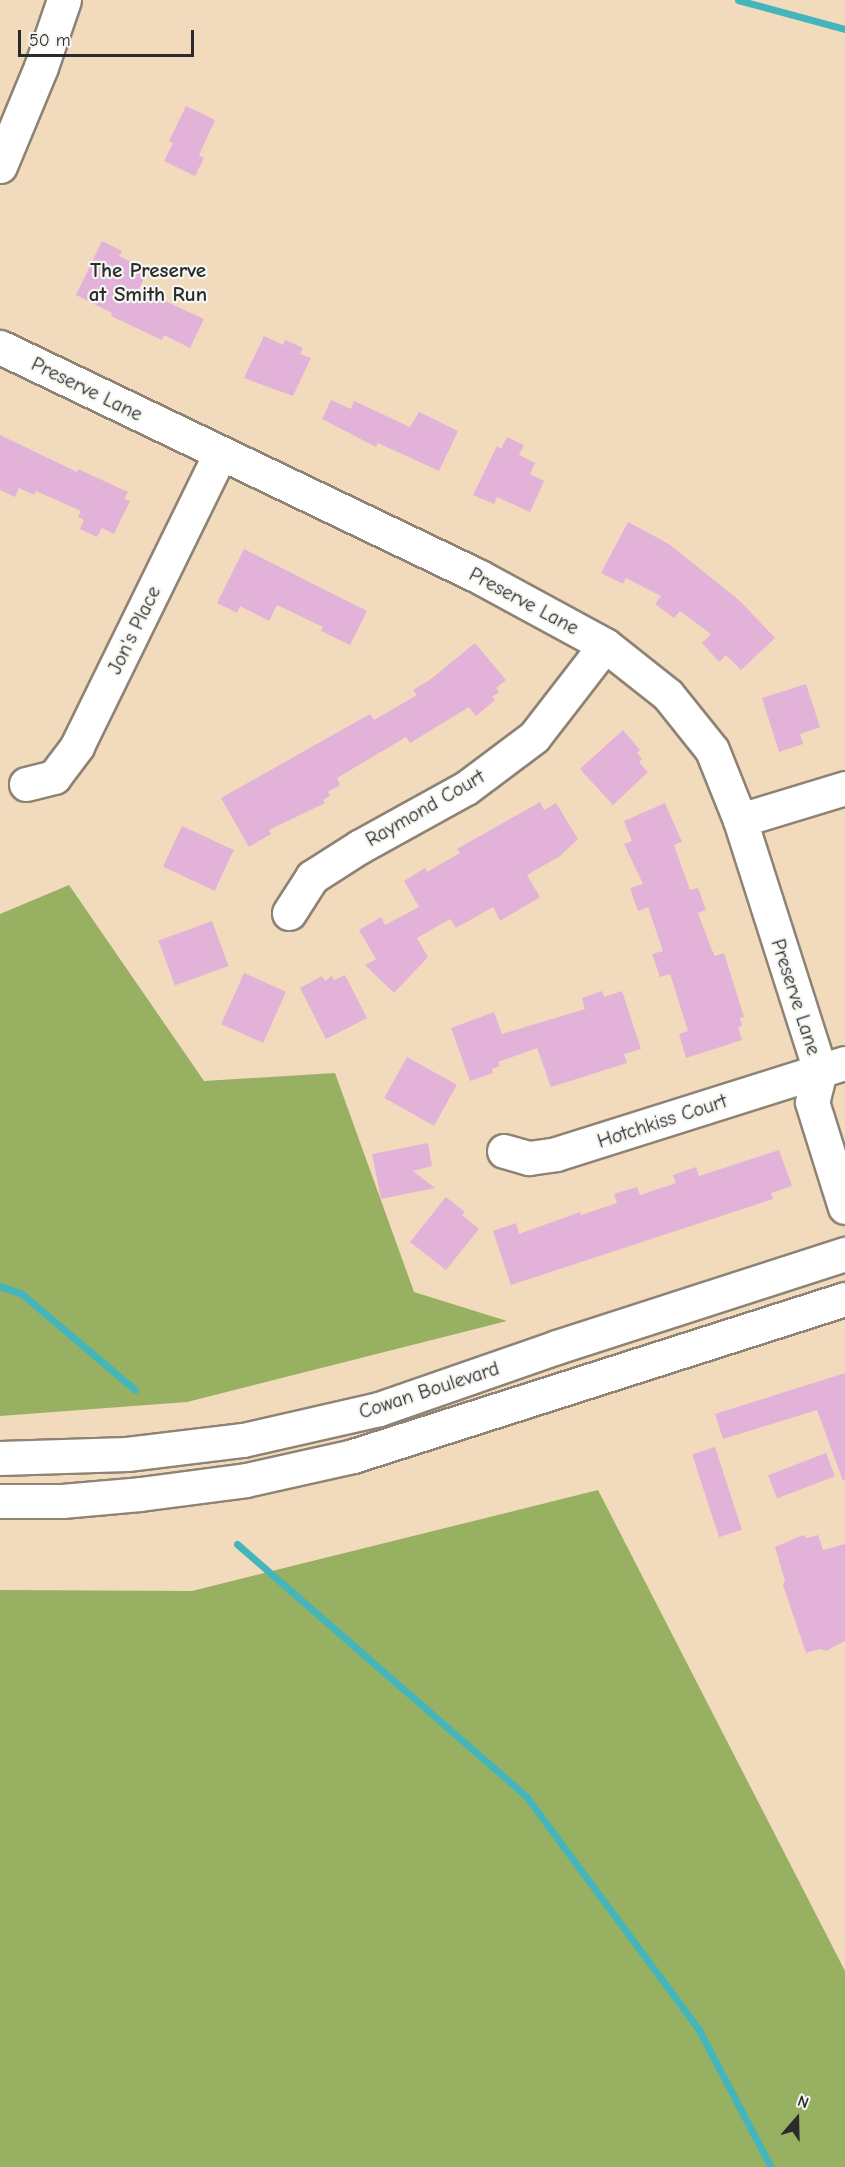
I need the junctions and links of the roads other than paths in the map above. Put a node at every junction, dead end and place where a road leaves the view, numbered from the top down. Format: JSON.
{"nodes":[{"id":1,"x":64,"y":0,"type":"edge"},
{"id":2,"x":0,"y":166,"type":"edge"},
{"id":3,"x":0,"y":347,"type":"edge"},
{"id":4,"x":220,"y":454,"type":"junction"},
{"id":5,"x":604,"y":645,"type":"junction"},
{"id":6,"x":26,"y":784,"type":"dead end"},
{"id":7,"x":845,"y":788,"type":"edge"},
{"id":8,"x":740,"y":820,"type":"junction"},
{"id":9,"x":289,"y":913,"type":"dead end"},
{"id":10,"x":837,"y":1075,"type":"edge"},
{"id":11,"x":504,"y":1151,"type":"dead end"},
{"id":12,"x":845,"y":1207,"type":"edge"},
{"id":13,"x":845,"y":1254,"type":"edge"},
{"id":14,"x":845,"y":1299,"type":"edge"},
{"id":15,"x":0,"y":1458,"type":"edge"},
{"id":16,"x":0,"y":1501,"type":"edge"}],
"edges":[{"from":1,"to":2,"type":"street"},
{"from":3,"to":4,"type":"street","name":"Preserve Lane"},
{"from":4,"to":5,"type":"street","name":"Preserve Lane"},
{"from":4,"to":6,"type":"street","name":"Jon's Place"},
{"from":5,"to":8,"type":"street","name":"Preserve Lane"},
{"from":5,"to":9,"type":"street","name":"Raymond Court"},
{"from":7,"to":8,"type":"street"},
{"from":8,"to":10,"type":"street","name":"Preserve Lane"},
{"from":10,"to":11,"type":"street","name":"Hotchkiss Court"},
{"from":10,"to":12,"type":"street","name":"Preserve Lane"},
{"from":13,"to":15,"type":"street","name":"Cowan Boulevard"},
{"from":14,"to":16,"type":"street","name":"Cowan Boulevard"}]}
